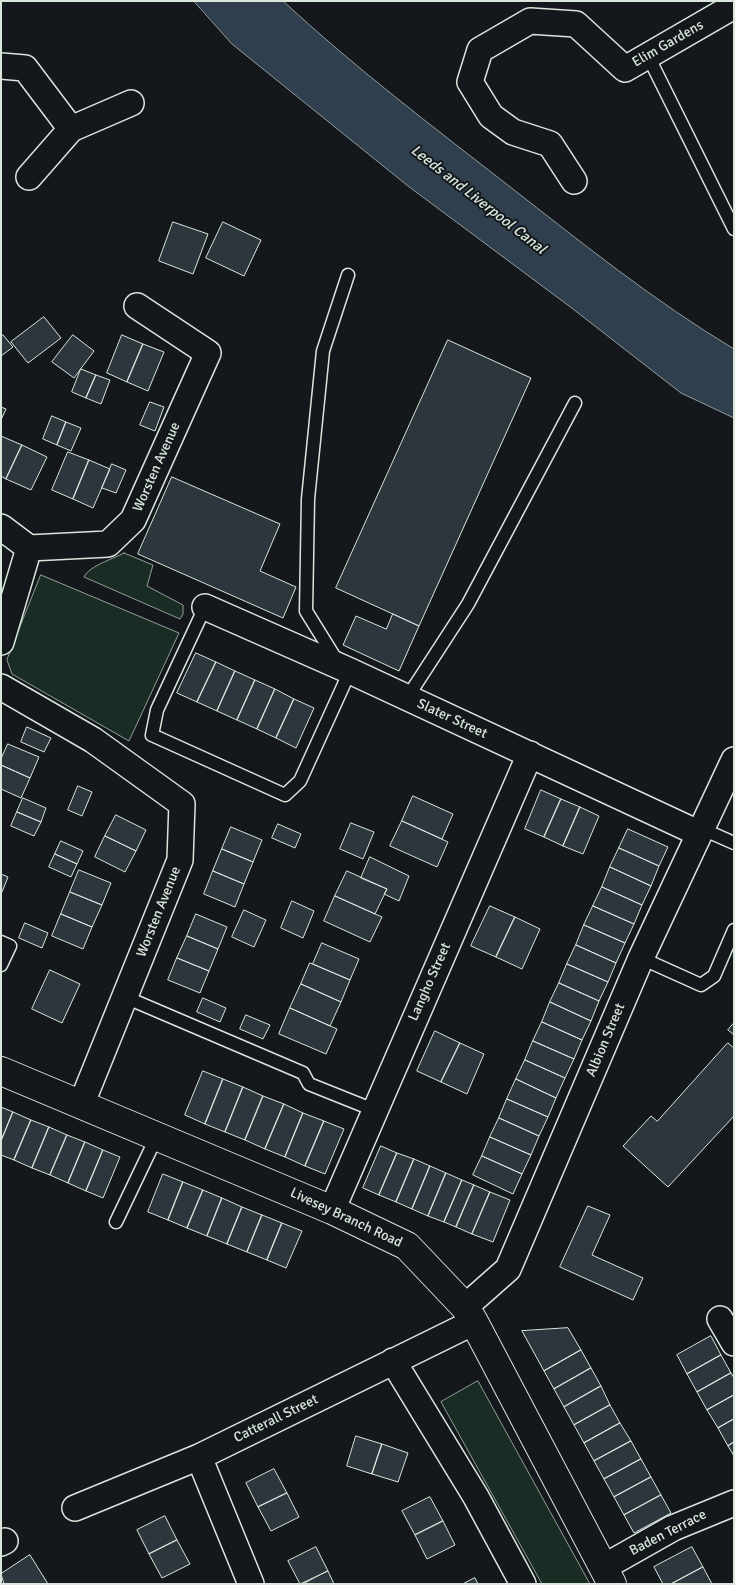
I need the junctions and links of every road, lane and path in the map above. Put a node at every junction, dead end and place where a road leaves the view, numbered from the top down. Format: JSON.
{"nodes":[{"id":1,"x":734,"y":6,"type":"edge"},
{"id":2,"x":648,"y":56,"type":"junction"},
{"id":3,"x":1,"y":66,"type":"edge"},
{"id":4,"x":130,"y":103,"type":"dead end"},
{"id":5,"x":71,"y":129,"type":"junction"},
{"id":6,"x":29,"y":176,"type":"dead end"},
{"id":7,"x":574,"y":181,"type":"dead end"},
{"id":8,"x":734,"y":229,"type":"edge"},
{"id":9,"x":348,"y":275,"type":"dead end"},
{"id":10,"x":137,"y":306,"type":"dead end"},
{"id":11,"x":575,"y":403,"type":"dead end"},
{"id":12,"x":1,"y":526,"type":"edge"},
{"id":13,"x":29,"y":548,"type":"junction"},
{"id":14,"x":205,"y":607,"type":"joint"},
{"id":15,"x":1,"y":642,"type":"edge"},
{"id":16,"x":346,"y":670,"type":"junction"},
{"id":17,"x":1,"y":687,"type":"edge"},
{"id":18,"x":407,"y":698,"type":"junction"},
{"id":19,"x":530,"y":754,"type":"junction"},
{"id":20,"x":734,"y":760,"type":"edge"},
{"id":21,"x":699,"y":831,"type":"junction"},
{"id":22,"x":734,"y":843,"type":"edge"},
{"id":23,"x":734,"y":930,"type":"edge"},
{"id":24,"x":1,"y":942,"type":"edge"},
{"id":25,"x":641,"y":958,"type":"junction"},
{"id":26,"x":1,"y":965,"type":"edge"},
{"id":27,"x":125,"y":997,"type":"junction"},
{"id":28,"x":1,"y":1070,"type":"edge"},
{"id":29,"x":81,"y":1105,"type":"junction"},
{"id":30,"x":374,"y":1110,"type":"junction"},
{"id":31,"x":157,"y":1136,"type":"junction"},
{"id":32,"x":332,"y":1210,"type":"junction"},
{"id":33,"x":116,"y":1222,"type":"dead end"},
{"id":34,"x":469,"y":1315,"type":"junction"},
{"id":35,"x":720,"y":1319,"type":"dead end"},
{"id":36,"x":734,"y":1343,"type":"edge"},
{"id":37,"x":393,"y":1361,"type":"junction"},
{"id":38,"x":199,"y":1457,"type":"junction"},
{"id":39,"x":734,"y":1503,"type":"edge"},
{"id":40,"x":75,"y":1508,"type":"dead end"},
{"id":41,"x":608,"y":1575,"type":"edge"},
{"id":42,"x":251,"y":1584,"type":"edge"},
{"id":43,"x":523,"y":1584,"type":"edge"}],
"edges":[{"from":1,"to":2,"type":"street","name":"Elim Gardens"},
{"from":2,"to":7,"type":"street","name":"Elim Gardens"},
{"from":2,"to":8,"type":"lane"},
{"from":3,"to":5,"type":"street"},
{"from":4,"to":5,"type":"street"},
{"from":5,"to":6,"type":"street"},
{"from":9,"to":16,"type":"lane"},
{"from":10,"to":13,"type":"street","name":"Worsten Avenue"},
{"from":11,"to":18,"type":"lane"},
{"from":12,"to":13,"type":"street"},
{"from":13,"to":15,"type":"street"},
{"from":14,"to":16,"type":"street","name":"Slater Street"},
{"from":14,"to":16,"type":"lane"},
{"from":16,"to":18,"type":"street","name":"Slater Street"},
{"from":17,"to":27,"type":"street","name":"Worsten Avenue"},
{"from":18,"to":19,"type":"street","name":"Slater Street"},
{"from":19,"to":21,"type":"street","name":"Slater Street"},
{"from":19,"to":30,"type":"street","name":"Langho Street"},
{"from":20,"to":21,"type":"street","name":"Albion Street"},
{"from":21,"to":22,"type":"lane"},
{"from":21,"to":25,"type":"street","name":"Albion Street"},
{"from":23,"to":25,"type":"lane"},
{"from":24,"to":26,"type":"lane"},
{"from":25,"to":34,"type":"street","name":"Albion Street"},
{"from":27,"to":29,"type":"street","name":"Worsten Avenue"},
{"from":27,"to":30,"type":"lane"},
{"from":28,"to":29,"type":"main road","name":"Livesey Branch Road"},
{"from":29,"to":31,"type":"main road","name":"Livesey Branch Road"},
{"from":30,"to":32,"type":"street","name":"Langho Street"},
{"from":31,"to":32,"type":"main road","name":"Livesey Branch Road"},
{"from":31,"to":33,"type":"lane"},
{"from":32,"to":34,"type":"main road","name":"Livesey Branch Road"},
{"from":34,"to":37,"type":"street","name":"Catterall Street"},
{"from":34,"to":41,"type":"main road","name":"Livesey Branch Road"},
{"from":35,"to":36,"type":"street"},
{"from":37,"to":38,"type":"street","name":"Catterall Street"},
{"from":37,"to":43,"type":"street"},
{"from":38,"to":40,"type":"street","name":"Catterall Street"},
{"from":38,"to":42,"type":"street"},
{"from":39,"to":41,"type":"street","name":"Baden Terrace"}]}
